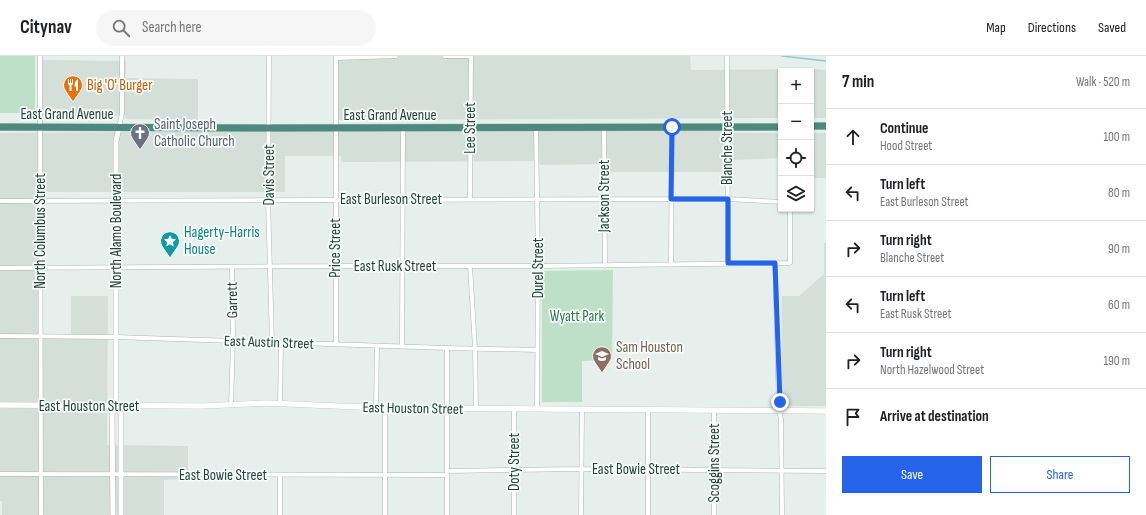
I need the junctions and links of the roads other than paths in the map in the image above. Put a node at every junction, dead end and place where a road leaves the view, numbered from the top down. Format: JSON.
{"nodes":[{"id":1,"x":40,"y":56,"type":"edge"},
{"id":2,"x":122,"y":56,"type":"edge"},
{"id":3,"x":270,"y":56,"type":"edge"},
{"id":4,"x":396,"y":56,"type":"edge"},
{"id":5,"x":444,"y":56,"type":"edge"},
{"id":6,"x":471,"y":56,"type":"edge"},
{"id":7,"x":727,"y":56,"type":"edge"},
{"id":8,"x":336,"y":57,"type":"edge"},
{"id":9,"x":778,"y":126,"type":"edge"},
{"id":10,"x":814,"y":126,"type":"edge"},
{"id":11,"x":826,"y":126,"type":"edge"},
{"id":12,"x":0,"y":127,"type":"edge"},
{"id":13,"x":40,"y":127,"type":"junction"},
{"id":14,"x":470,"y":127,"type":"junction"},
{"id":15,"x":536,"y":127,"type":"junction"},
{"id":16,"x":604,"y":127,"type":"junction"},
{"id":17,"x":672,"y":127,"type":"junction"},
{"id":18,"x":727,"y":127,"type":"junction"},
{"id":19,"x":119,"y":128,"type":"junction"},
{"id":20,"x":269,"y":128,"type":"junction"},
{"id":21,"x":336,"y":128,"type":"junction"},
{"id":22,"x":403,"y":128,"type":"junction"},
{"id":23,"x":336,"y":199,"type":"junction"},
{"id":24,"x":470,"y":199,"type":"junction"},
{"id":25,"x":538,"y":199,"type":"junction"},
{"id":26,"x":671,"y":199,"type":"junction"},
{"id":27,"x":728,"y":199,"type":"junction"},
{"id":28,"x":268,"y":200,"type":"junction"},
{"id":29,"x":402,"y":200,"type":"junction"},
{"id":30,"x":604,"y":200,"type":"junction"},
{"id":31,"x":0,"y":201,"type":"edge"},
{"id":32,"x":40,"y":201,"type":"junction"},
{"id":33,"x":116,"y":201,"type":"junction"},
{"id":34,"x":778,"y":202,"type":"edge"},
{"id":35,"x":790,"y":212,"type":"edge"},
{"id":36,"x":728,"y":263,"type":"junction"},
{"id":37,"x":775,"y":263,"type":"junction"},
{"id":38,"x":671,"y":265,"type":"junction"},
{"id":39,"x":335,"y":266,"type":"junction"},
{"id":40,"x":402,"y":266,"type":"junction"},
{"id":41,"x":470,"y":266,"type":"junction"},
{"id":42,"x":538,"y":266,"type":"junction"},
{"id":43,"x":605,"y":266,"type":"junction"},
{"id":44,"x":232,"y":267,"type":"junction"},
{"id":45,"x":269,"y":267,"type":"junction"},
{"id":46,"x":0,"y":268,"type":"edge"},
{"id":47,"x":40,"y":268,"type":"junction"},
{"id":48,"x":116,"y":268,"type":"junction"},
{"id":49,"x":0,"y":336,"type":"edge"},
{"id":50,"x":40,"y":336,"type":"junction"},
{"id":51,"x":115,"y":337,"type":"junction"},
{"id":52,"x":232,"y":340,"type":"junction"},
{"id":53,"x":272,"y":342,"type":"junction"},
{"id":54,"x":281,"y":342,"type":"junction"},
{"id":55,"x":336,"y":344,"type":"junction"},
{"id":56,"x":377,"y":346,"type":"junction"},
{"id":57,"x":402,"y":346,"type":"junction"},
{"id":58,"x":447,"y":348,"type":"junction"},
{"id":59,"x":475,"y":348,"type":"junction"},
{"id":60,"x":537,"y":350,"type":"junction"},
{"id":61,"x":280,"y":404,"type":"junction"},
{"id":62,"x":231,"y":405,"type":"junction"},
{"id":63,"x":0,"y":406,"type":"edge"},
{"id":64,"x":40,"y":406,"type":"junction"},
{"id":65,"x":116,"y":406,"type":"junction"},
{"id":66,"x":376,"y":408,"type":"junction"},
{"id":67,"x":385,"y":408,"type":"junction"},
{"id":68,"x":447,"y":408,"type":"junction"},
{"id":69,"x":537,"y":408,"type":"junction"},
{"id":70,"x":476,"y":409,"type":"junction"},
{"id":71,"x":514,"y":409,"type":"junction"},
{"id":72,"x":582,"y":409,"type":"junction"},
{"id":73,"x":648,"y":410,"type":"junction"},
{"id":74,"x":714,"y":410,"type":"junction"},
{"id":75,"x":779,"y":411,"type":"junction"},
{"id":76,"x":826,"y":411,"type":"edge"},
{"id":77,"x":582,"y":469,"type":"junction"},
{"id":78,"x":648,"y":469,"type":"junction"},
{"id":79,"x":514,"y":470,"type":"junction"},
{"id":80,"x":714,"y":470,"type":"junction"},
{"id":81,"x":782,"y":471,"type":"junction"},
{"id":82,"x":826,"y":471,"type":"edge"},
{"id":83,"x":447,"y":473,"type":"junction"},
{"id":84,"x":0,"y":474,"type":"edge"},
{"id":85,"x":40,"y":474,"type":"junction"},
{"id":86,"x":113,"y":475,"type":"junction"},
{"id":87,"x":121,"y":475,"type":"junction"},
{"id":88,"x":280,"y":475,"type":"junction"},
{"id":89,"x":385,"y":475,"type":"junction"},
{"id":90,"x":41,"y":515,"type":"edge"},
{"id":91,"x":113,"y":515,"type":"edge"},
{"id":92,"x":121,"y":515,"type":"edge"},
{"id":93,"x":280,"y":515,"type":"edge"},
{"id":94,"x":386,"y":515,"type":"edge"},
{"id":95,"x":447,"y":515,"type":"edge"},
{"id":96,"x":514,"y":515,"type":"edge"},
{"id":97,"x":581,"y":515,"type":"edge"},
{"id":98,"x":648,"y":515,"type":"edge"},
{"id":99,"x":714,"y":515,"type":"edge"},
{"id":100,"x":782,"y":515,"type":"edge"}],
"edges":[{"from":1,"to":13,"type":"street","name":"North Columbus Street"},
{"from":2,"to":19,"type":"street","name":"North Alamo Boulevard"},
{"from":3,"to":20,"type":"street","name":"Davis Street"},
{"from":4,"to":8,"type":"street"},
{"from":5,"to":6,"type":"street"},
{"from":6,"to":14,"type":"street","name":"Lee Street"},
{"from":7,"to":18,"type":"street","name":"Blanche Street"},
{"from":8,"to":21,"type":"street","name":"Price Street"},
{"from":9,"to":18,"type":"highway","name":"East Grand Avenue"},
{"from":10,"to":11,"type":"highway"},
{"from":12,"to":13,"type":"highway","name":"East Grand Avenue"},
{"from":13,"to":19,"type":"highway","name":"East Grand Avenue"},
{"from":13,"to":32,"type":"street","name":"North Columbus Street"},
{"from":14,"to":15,"type":"highway","name":"East Grand Avenue"},
{"from":14,"to":22,"type":"highway","name":"East Grand Avenue"},
{"from":14,"to":24,"type":"street","name":"Lee Street"},
{"from":15,"to":16,"type":"highway","name":"East Grand Avenue"},
{"from":15,"to":25,"type":"street","name":"Durel Street"},
{"from":16,"to":17,"type":"highway","name":"East Grand Avenue"},
{"from":16,"to":30,"type":"street","name":"Jackson Street"},
{"from":17,"to":18,"type":"highway","name":"East Grand Avenue"},
{"from":17,"to":26,"type":"street"},
{"from":18,"to":27,"type":"street","name":"Blanche Street"},
{"from":19,"to":20,"type":"highway","name":"East Grand Avenue"},
{"from":19,"to":33,"type":"street","name":"North Alamo Boulevard"},
{"from":20,"to":21,"type":"highway","name":"East Grand Avenue"},
{"from":20,"to":28,"type":"street","name":"Davis Street"},
{"from":21,"to":22,"type":"highway","name":"East Grand Avenue"},
{"from":21,"to":23,"type":"street","name":"Price Street"},
{"from":22,"to":29,"type":"street"},
{"from":23,"to":28,"type":"street","name":"East Burleson Street"},
{"from":23,"to":29,"type":"street","name":"East Burleson Street"},
{"from":23,"to":39,"type":"street","name":"Price Street"},
{"from":24,"to":25,"type":"street","name":"East Burleson Street"},
{"from":24,"to":29,"type":"street","name":"East Burleson Street"},
{"from":25,"to":30,"type":"street","name":"East Burleson Street"},
{"from":25,"to":42,"type":"street","name":"Durel Street"},
{"from":26,"to":27,"type":"street","name":"East Burleson Street"},
{"from":26,"to":30,"type":"street","name":"East Burleson Street"},
{"from":26,"to":38,"type":"street"},
{"from":27,"to":34,"type":"street","name":"East Burleson Street"},
{"from":27,"to":36,"type":"street","name":"Blanche Street"},
{"from":28,"to":33,"type":"street","name":"East Burleson Street"},
{"from":28,"to":45,"type":"street","name":"Davis Street"},
{"from":29,"to":40,"type":"street"},
{"from":30,"to":43,"type":"street","name":"Jackson Street"},
{"from":31,"to":32,"type":"street","name":"East Burleson Street"},
{"from":32,"to":33,"type":"street","name":"East Burleson Street"},
{"from":32,"to":47,"type":"street","name":"North Columbus Street"},
{"from":33,"to":48,"type":"street","name":"North Alamo Boulevard"},
{"from":35,"to":37,"type":"street","name":"East Rusk Street"},
{"from":36,"to":37,"type":"street","name":"East Rusk Street"},
{"from":36,"to":38,"type":"street","name":"East Rusk Street"},
{"from":37,"to":75,"type":"street"},
{"from":38,"to":43,"type":"street","name":"East Rusk Street"},
{"from":39,"to":40,"type":"street","name":"East Rusk Street"},
{"from":39,"to":45,"type":"street","name":"East Rusk Street"},
{"from":39,"to":55,"type":"street","name":"Price Street"},
{"from":40,"to":41,"type":"street","name":"East Rusk Street"},
{"from":40,"to":57,"type":"street"},
{"from":41,"to":42,"type":"street","name":"East Rusk Street"},
{"from":41,"to":59,"type":"street"},
{"from":42,"to":43,"type":"street","name":"East Rusk Street"},
{"from":42,"to":60,"type":"street","name":"Durel Street"},
{"from":44,"to":45,"type":"street","name":"East Rusk Street"},
{"from":44,"to":48,"type":"street","name":"East Rusk Street"},
{"from":44,"to":52,"type":"street","name":"Garrett"},
{"from":45,"to":53,"type":"street","name":"Davis Street"},
{"from":46,"to":47,"type":"street","name":"East Rusk Street"},
{"from":47,"to":48,"type":"street","name":"East Rusk Street"},
{"from":47,"to":50,"type":"street","name":"North Columbus Street"},
{"from":48,"to":51,"type":"street","name":"North Alamo Boulevard"},
{"from":49,"to":50,"type":"street","name":"East Austin Street"},
{"from":50,"to":51,"type":"street","name":"East Austin Street"},
{"from":50,"to":64,"type":"street","name":"North Columbus Street"},
{"from":51,"to":52,"type":"street","name":"East Austin Street"},
{"from":51,"to":65,"type":"street","name":"North Alamo Boulevard"},
{"from":52,"to":53,"type":"street","name":"East Austin Street"},
{"from":52,"to":62,"type":"street","name":"Garrett"},
{"from":53,"to":54,"type":"street","name":"East Austin Street"},
{"from":54,"to":55,"type":"street","name":"East Austin Street"},
{"from":54,"to":61,"type":"street"},
{"from":55,"to":56,"type":"street","name":"East Austin Street"},
{"from":56,"to":57,"type":"street","name":"East Austin Street"},
{"from":56,"to":66,"type":"street"},
{"from":57,"to":58,"type":"street","name":"East Austin Street"},
{"from":58,"to":59,"type":"street","name":"East Austin Street"},
{"from":58,"to":68,"type":"street"},
{"from":59,"to":60,"type":"street","name":"East Austin Street"},
{"from":59,"to":70,"type":"street"},
{"from":60,"to":69,"type":"street","name":"Durel Street"},
{"from":61,"to":62,"type":"main road","name":"East Houston Street"},
{"from":61,"to":66,"type":"main road","name":"East Houston Street"},
{"from":62,"to":65,"type":"main road","name":"East Houston Street"},
{"from":63,"to":64,"type":"main road","name":"East Houston Street"},
{"from":64,"to":65,"type":"main road","name":"East Houston Street"},
{"from":64,"to":85,"type":"street","name":"North Columbus Street"},
{"from":65,"to":86,"type":"street"},
{"from":65,"to":87,"type":"street"},
{"from":66,"to":67,"type":"main road","name":"East Houston Street"},
{"from":67,"to":68,"type":"main road","name":"East Houston Street"},
{"from":67,"to":89,"type":"street"},
{"from":68,"to":70,"type":"main road","name":"East Houston Street"},
{"from":68,"to":83,"type":"street"},
{"from":69,"to":71,"type":"main road","name":"East Houston Street"},
{"from":69,"to":72,"type":"main road","name":"East Houston Street"},
{"from":70,"to":71,"type":"main road","name":"East Houston Street"},
{"from":71,"to":79,"type":"street","name":"Doty Street"},
{"from":72,"to":73,"type":"main road","name":"East Houston Street"},
{"from":72,"to":77,"type":"street"},
{"from":73,"to":74,"type":"main road","name":"East Houston Street"},
{"from":73,"to":78,"type":"street"},
{"from":74,"to":75,"type":"main road","name":"East Houston Street"},
{"from":74,"to":80,"type":"street","name":"Scoggins Street"},
{"from":75,"to":76,"type":"main road","name":"East Houston Street"},
{"from":75,"to":81,"type":"street"},
{"from":77,"to":78,"type":"street","name":"East Bowie Street"},
{"from":77,"to":79,"type":"street","name":"East Bowie Street"},
{"from":77,"to":97,"type":"street"},
{"from":78,"to":80,"type":"street","name":"East Bowie Street"},
{"from":78,"to":98,"type":"street"},
{"from":79,"to":83,"type":"street","name":"East Bowie Street"},
{"from":79,"to":96,"type":"street","name":"Doty Street"},
{"from":80,"to":81,"type":"street","name":"East Bowie Street"},
{"from":80,"to":99,"type":"street","name":"Scoggins Street"},
{"from":81,"to":82,"type":"street","name":"East Bowie Street"},
{"from":81,"to":100,"type":"street"},
{"from":83,"to":89,"type":"street","name":"East Bowie Street"},
{"from":83,"to":95,"type":"street"},
{"from":84,"to":85,"type":"street","name":"East Bowie Street"},
{"from":85,"to":86,"type":"street","name":"East Bowie Street"},
{"from":85,"to":90,"type":"street","name":"North Columbus Street"},
{"from":86,"to":87,"type":"street","name":"East Bowie Street"},
{"from":86,"to":91,"type":"street"},
{"from":87,"to":88,"type":"street","name":"East Bowie Street"},
{"from":87,"to":92,"type":"street"},
{"from":88,"to":89,"type":"street","name":"East Bowie Street"},
{"from":88,"to":93,"type":"street"},
{"from":89,"to":94,"type":"street"}]}
